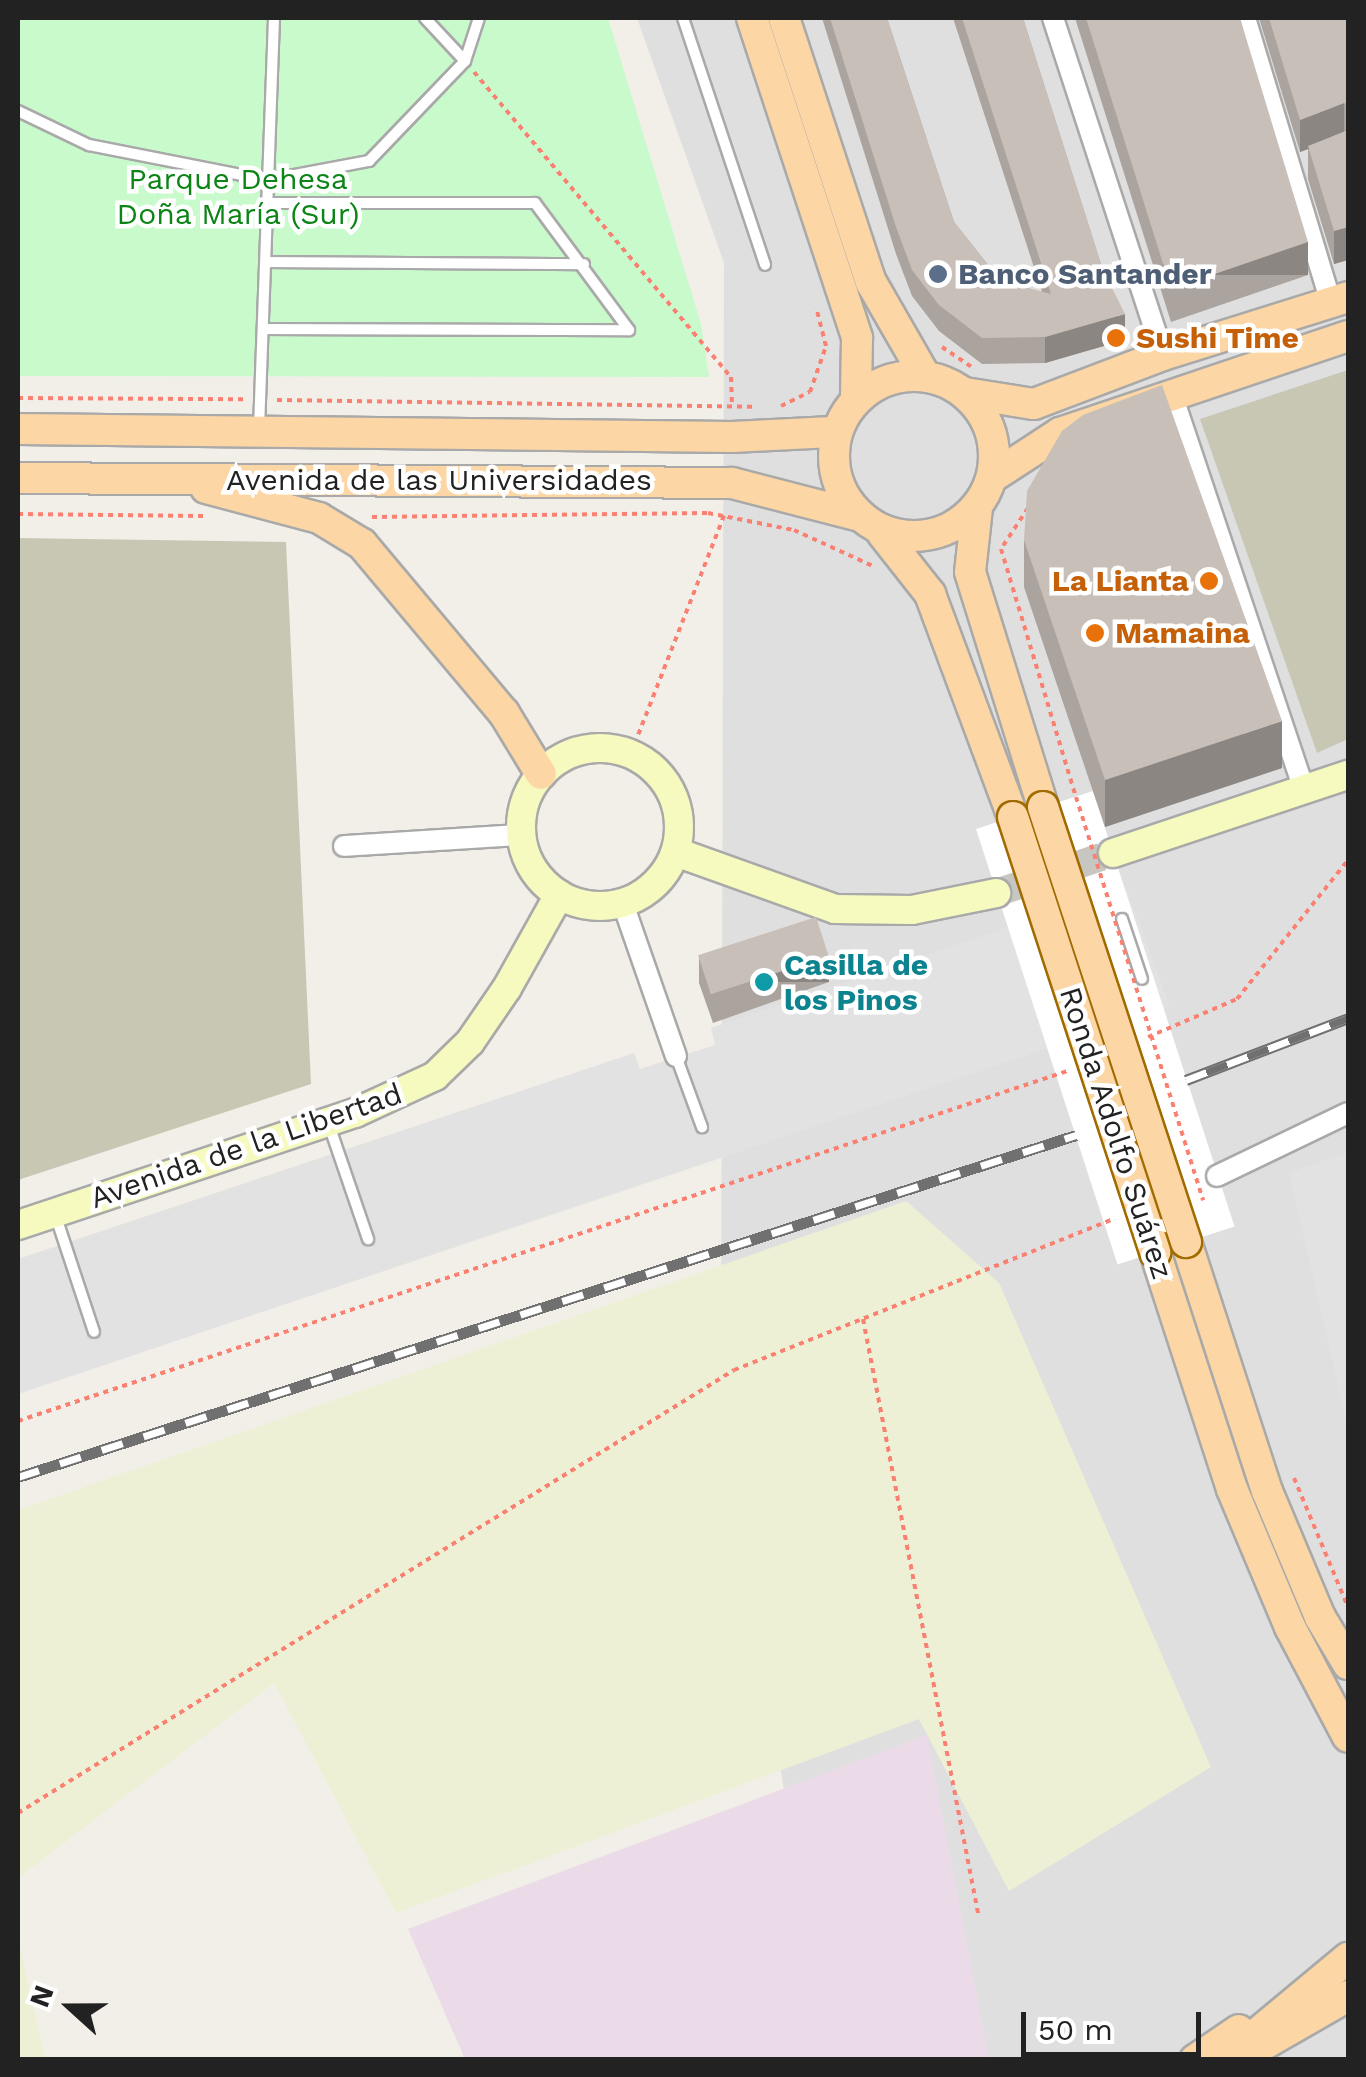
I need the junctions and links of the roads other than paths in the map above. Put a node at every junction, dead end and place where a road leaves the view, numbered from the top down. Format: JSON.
{"nodes":[{"id":1,"x":274,"y":18,"type":"edge"},
{"id":2,"x":424,"y":18,"type":"edge"},
{"id":3,"x":479,"y":18,"type":"edge"},
{"id":4,"x":683,"y":18,"type":"edge"},
{"id":5,"x":752,"y":18,"type":"edge"},
{"id":6,"x":784,"y":18,"type":"edge"},
{"id":7,"x":1053,"y":18,"type":"edge"},
{"id":8,"x":1245,"y":18,"type":"edge"},
{"id":9,"x":465,"y":60,"type":"junction"},
{"id":10,"x":18,"y":111,"type":"edge"},
{"id":11,"x":1319,"y":160,"type":"edge"},
{"id":12,"x":1290,"y":171,"type":"junction"},
{"id":13,"x":268,"y":180,"type":"junction"},
{"id":14,"x":268,"y":203,"type":"junction"},
{"id":15,"x":269,"y":262,"type":"junction"},
{"id":16,"x":584,"y":264,"type":"junction"},
{"id":17,"x":765,"y":265,"type":"dead end"},
{"id":18,"x":1340,"y":299,"type":"edge"},
{"id":19,"x":263,"y":329,"type":"junction"},
{"id":20,"x":1348,"y":336,"type":"edge"},
{"id":21,"x":1163,"y":354,"type":"junction"},
{"id":22,"x":925,"y":376,"type":"junction"},
{"id":23,"x":971,"y":381,"type":"junction"},
{"id":24,"x":856,"y":396,"type":"junction"},
{"id":25,"x":1172,"y":396,"type":"junction"},
{"id":26,"x":18,"y":430,"type":"edge"},
{"id":27,"x":832,"y":432,"type":"junction"},
{"id":28,"x":258,"y":434,"type":"junction"},
{"id":29,"x":994,"y":476,"type":"junction"},
{"id":30,"x":18,"y":478,"type":"edge"},
{"id":31,"x":179,"y":480,"type":"junction"},
{"id":32,"x":976,"y":508,"type":"junction"},
{"id":33,"x":856,"y":515,"type":"junction"},
{"id":34,"x":882,"y":533,"type":"junction"},
{"id":35,"x":541,"y":774,"type":"junction"},
{"id":36,"x":1348,"y":775,"type":"edge"},
{"id":37,"x":1304,"y":789,"type":"junction"},
{"id":38,"x":521,"y":834,"type":"junction"},
{"id":39,"x":344,"y":846,"type":"dead end"},
{"id":40,"x":676,"y":852,"type":"junction"},
{"id":41,"x":1113,"y":853,"type":"tunnel mouth"},
{"id":42,"x":996,"y":893,"type":"tunnel mouth"},
{"id":43,"x":558,"y":895,"type":"junction"},
{"id":44,"x":623,"y":904,"type":"junction"},
{"id":45,"x":1122,"y":919,"type":"dead end"},
{"id":46,"x":1142,"y":979,"type":"dead end"},
{"id":47,"x":676,"y":1056,"type":"joint"},
{"id":48,"x":1348,"y":1113,"type":"edge"},
{"id":49,"x":328,"y":1122,"type":"junction"},
{"id":50,"x":702,"y":1127,"type":"dead end"},
{"id":51,"x":1217,"y":1176,"type":"road end"},
{"id":52,"x":54,"y":1212,"type":"junction"},
{"id":53,"x":18,"y":1225,"type":"edge"},
{"id":54,"x":368,"y":1240,"type":"dead end"},
{"id":55,"x":94,"y":1332,"type":"dead end"},
{"id":56,"x":1348,"y":1664,"type":"edge"},
{"id":57,"x":1348,"y":1738,"type":"edge"},
{"id":58,"x":1348,"y":1958,"type":"edge"},
{"id":59,"x":1348,"y":1996,"type":"edge"},
{"id":60,"x":1294,"y":1998,"type":"junction"},
{"id":61,"x":1195,"y":2060,"type":"edge"},
{"id":62,"x":1225,"y":2060,"type":"edge"},
{"id":63,"x":1242,"y":2060,"type":"edge"}],
"edges":[{"from":1,"to":13,"type":"lane"},
{"from":2,"to":9,"type":"lane"},
{"from":3,"to":9,"type":"lane"},
{"from":4,"to":17,"type":"lane"},
{"from":5,"to":24,"type":"main road"},
{"from":6,"to":22,"type":"main road"},
{"from":7,"to":21,"type":"street"},
{"from":8,"to":12,"type":"street"},
{"from":9,"to":13,"type":"lane"},
{"from":10,"to":13,"type":"lane"},
{"from":11,"to":12,"type":"street"},
{"from":12,"to":18,"type":"street"},
{"from":13,"to":14,"type":"lane"},
{"from":14,"to":15,"type":"lane"},
{"from":14,"to":16,"type":"lane"},
{"from":15,"to":16,"type":"lane"},
{"from":15,"to":19,"type":"lane"},
{"from":16,"to":19,"type":"lane"},
{"from":18,"to":21,"type":"main road"},
{"from":19,"to":28,"type":"lane"},
{"from":20,"to":25,"type":"main road"},
{"from":21,"to":23,"type":"main road"},
{"from":22,"to":23,"type":"main road"},
{"from":22,"to":24,"type":"main road"},
{"from":23,"to":29,"type":"main road"},
{"from":24,"to":27,"type":"main road"},
{"from":25,"to":29,"type":"main road"},
{"from":25,"to":37,"type":"street"},
{"from":26,"to":28,"type":"main road","name":"Avenida de las Universidades"},
{"from":27,"to":28,"type":"main road","name":"Avenida de las Universidades"},
{"from":27,"to":33,"type":"main road"},
{"from":29,"to":32,"type":"main road"},
{"from":30,"to":31,"type":"main road","name":"Avenida de las Universidades"},
{"from":31,"to":33,"type":"main road","name":"Avenida de las Universidades"},
{"from":31,"to":35,"type":"main road"},
{"from":32,"to":34,"type":"main road"},
{"from":32,"to":56,"type":"main road","name":"Ronda Adolfo Suárez","bridge":true},
{"from":33,"to":34,"type":"main road"},
{"from":34,"to":57,"type":"main road","name":"Ronda Adolfo Suárez","bridge":true},
{"from":35,"to":38,"type":"main road"},
{"from":35,"to":40,"type":"main road"},
{"from":36,"to":37,"type":"main road"},
{"from":37,"to":41,"type":"main road"},
{"from":38,"to":39,"type":"street"},
{"from":38,"to":43,"type":"main road"},
{"from":40,"to":42,"type":"main road"},
{"from":40,"to":44,"type":"main road"},
{"from":43,"to":44,"type":"main road"},
{"from":43,"to":49,"type":"main road","name":"Avenida de la Libertad"},
{"from":44,"to":47,"type":"street"},
{"from":45,"to":46,"type":"lane"},
{"from":47,"to":50,"type":"lane"},
{"from":48,"to":51,"type":"street"},
{"from":49,"to":52,"type":"main road","name":"Avenida de la Libertad"},
{"from":49,"to":54,"type":"lane"},
{"from":52,"to":53,"type":"main road","name":"Avenida de la Libertad"},
{"from":52,"to":55,"type":"lane"},
{"from":58,"to":60,"type":"main road"},
{"from":59,"to":63,"type":"main road"},
{"from":60,"to":61,"type":"main road"},
{"from":60,"to":62,"type":"main road"}]}
